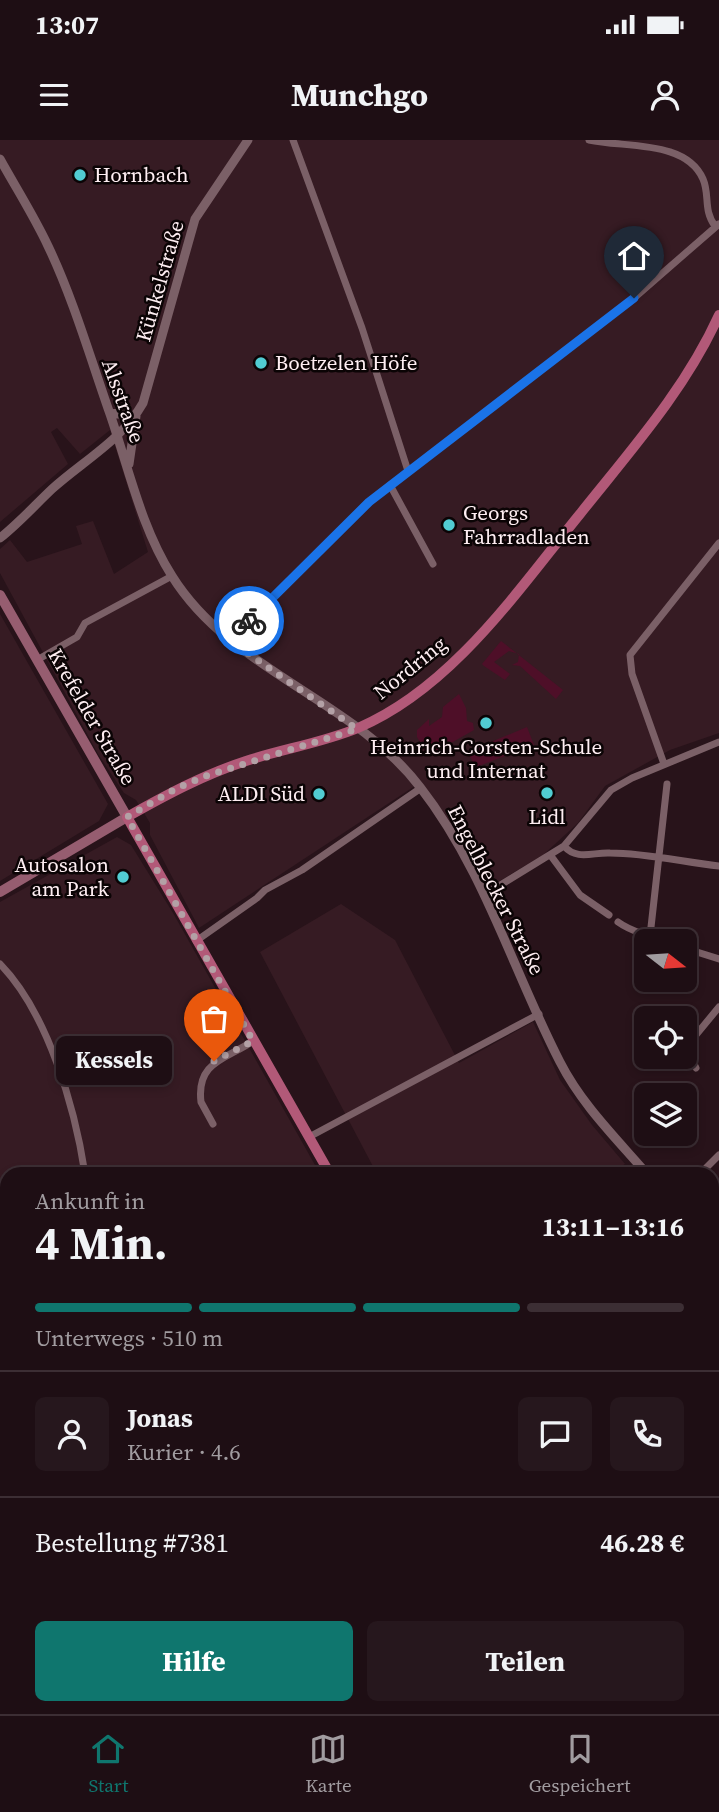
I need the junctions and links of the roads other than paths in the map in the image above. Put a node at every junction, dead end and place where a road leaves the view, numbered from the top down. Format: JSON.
{"nodes":[{"id":1,"x":248,"y":140,"type":"edge"},
{"id":2,"x":293,"y":140,"type":"edge"},
{"id":3,"x":589,"y":140,"type":"edge"},
{"id":4,"x":0,"y":159,"type":"edge"},
{"id":5,"x":717,"y":225,"type":"edge"},
{"id":6,"x":719,"y":315,"type":"edge"},
{"id":7,"x":110,"y":413,"type":"junction"},
{"id":8,"x":136,"y":416,"type":"junction"},
{"id":9,"x":117,"y":436,"type":"junction"},
{"id":10,"x":128,"y":470,"type":"junction"},
{"id":11,"x":408,"y":471,"type":"junction"},
{"id":12,"x":390,"y":485,"type":"junction"},
{"id":13,"x":2,"y":536,"type":"edge"},
{"id":14,"x":719,"y":543,"type":"edge"},
{"id":15,"x":0,"y":544,"type":"edge"},
{"id":16,"x":433,"y":564,"type":"dead end"},
{"id":17,"x":172,"y":576,"type":"junction"},
{"id":18,"x":0,"y":596,"type":"edge"},
{"id":19,"x":230,"y":641,"type":"junction"},
{"id":20,"x":37,"y":660,"type":"junction"},
{"id":21,"x":357,"y":729,"type":"junction"},
{"id":22,"x":719,"y":743,"type":"edge"},
{"id":23,"x":664,"y":764,"type":"junction"},
{"id":24,"x":667,"y":784,"type":"dead end"},
{"id":25,"x":421,"y":788,"type":"junction"},
{"id":26,"x":127,"y":817,"type":"junction"},
{"id":27,"x":564,"y":846,"type":"junction"},
{"id":28,"x":551,"y":856,"type":"junction"},
{"id":29,"x":658,"y":858,"type":"junction"},
{"id":30,"x":719,"y":866,"type":"edge"},
{"id":31,"x":0,"y":892,"type":"edge"},
{"id":32,"x":484,"y":895,"type":"junction"},
{"id":33,"x":609,"y":915,"type":"dead end"},
{"id":34,"x":618,"y":922,"type":"dead end"},
{"id":35,"x":651,"y":929,"type":"edge"},
{"id":36,"x":634,"y":934,"type":"edge"},
{"id":37,"x":196,"y":941,"type":"junction"},
{"id":38,"x":697,"y":952,"type":"edge"},
{"id":39,"x":719,"y":959,"type":"edge"},
{"id":40,"x":0,"y":964,"type":"edge"},
{"id":41,"x":719,"y":1007,"type":"edge"},
{"id":42,"x":538,"y":1014,"type":"junction"},
{"id":43,"x":697,"y":1034,"type":"edge"},
{"id":44,"x":253,"y":1041,"type":"junction"},
{"id":45,"x":213,"y":1124,"type":"dead end"},
{"id":46,"x":309,"y":1137,"type":"junction"},
{"id":47,"x":84,"y":1167,"type":"edge"},
{"id":48,"x":326,"y":1167,"type":"edge"},
{"id":49,"x":641,"y":1167,"type":"edge"}],
"edges":[{"from":1,"to":8,"type":"street","name":"Künkelstraße"},
{"from":2,"to":11,"type":"street"},
{"from":3,"to":5,"type":"street"},
{"from":4,"to":7,"type":"street","name":"Alsstraße"},
{"from":5,"to":11,"type":"street"},
{"from":6,"to":21,"type":"main road","name":"Nordring"},
{"from":7,"to":8,"type":"street"},
{"from":7,"to":9,"type":"street","name":"Alsstraße"},
{"from":8,"to":9,"type":"street","name":"Künkelstraße"},
{"from":8,"to":10,"type":"street"},
{"from":9,"to":10,"type":"street","name":"Alsstraße"},
{"from":9,"to":13,"type":"street","name":"Künkelstraße"},
{"from":10,"to":17,"type":"street","name":"Alsstraße"},
{"from":11,"to":12,"type":"street"},
{"from":12,"to":16,"type":"street"},
{"from":12,"to":19,"type":"street"},
{"from":13,"to":15,"type":"street","name":"Künkelstraße"},
{"from":14,"to":23,"type":"street"},
{"from":17,"to":19,"type":"street","name":"Alsstraße"},
{"from":17,"to":20,"type":"street"},
{"from":18,"to":20,"type":"main road","name":"Krefelder Straße"},
{"from":19,"to":21,"type":"street","name":"Engelblecker Straße"},
{"from":20,"to":26,"type":"main road","name":"Krefelder Straße"},
{"from":21,"to":25,"type":"street","name":"Engelblecker Straße"},
{"from":21,"to":26,"type":"main road","name":"Nordring"},
{"from":22,"to":23,"type":"street"},
{"from":23,"to":27,"type":"street"},
{"from":24,"to":29,"type":"street"},
{"from":25,"to":32,"type":"street","name":"Engelblecker Straße"},
{"from":25,"to":37,"type":"street"},
{"from":26,"to":31,"type":"main road","name":"Nordring"},
{"from":26,"to":37,"type":"main road","name":"Krefelder Straße"},
{"from":27,"to":28,"type":"street"},
{"from":27,"to":29,"type":"street"},
{"from":28,"to":32,"type":"street"},
{"from":28,"to":33,"type":"street"},
{"from":29,"to":30,"type":"street"},
{"from":29,"to":35,"type":"street"},
{"from":32,"to":42,"type":"street","name":"Engelblecker Straße"},
{"from":34,"to":36,"type":"street"},
{"from":37,"to":44,"type":"main road","name":"Krefelder Straße"},
{"from":38,"to":39,"type":"street"},
{"from":40,"to":47,"type":"street"},
{"from":41,"to":43,"type":"street"},
{"from":42,"to":46,"type":"street"},
{"from":42,"to":49,"type":"street","name":"Engelblecker Straße"},
{"from":44,"to":45,"type":"street"},
{"from":44,"to":46,"type":"main road","name":"Krefelder Straße"},
{"from":46,"to":48,"type":"main road","name":"Krefelder Straße"}]}
